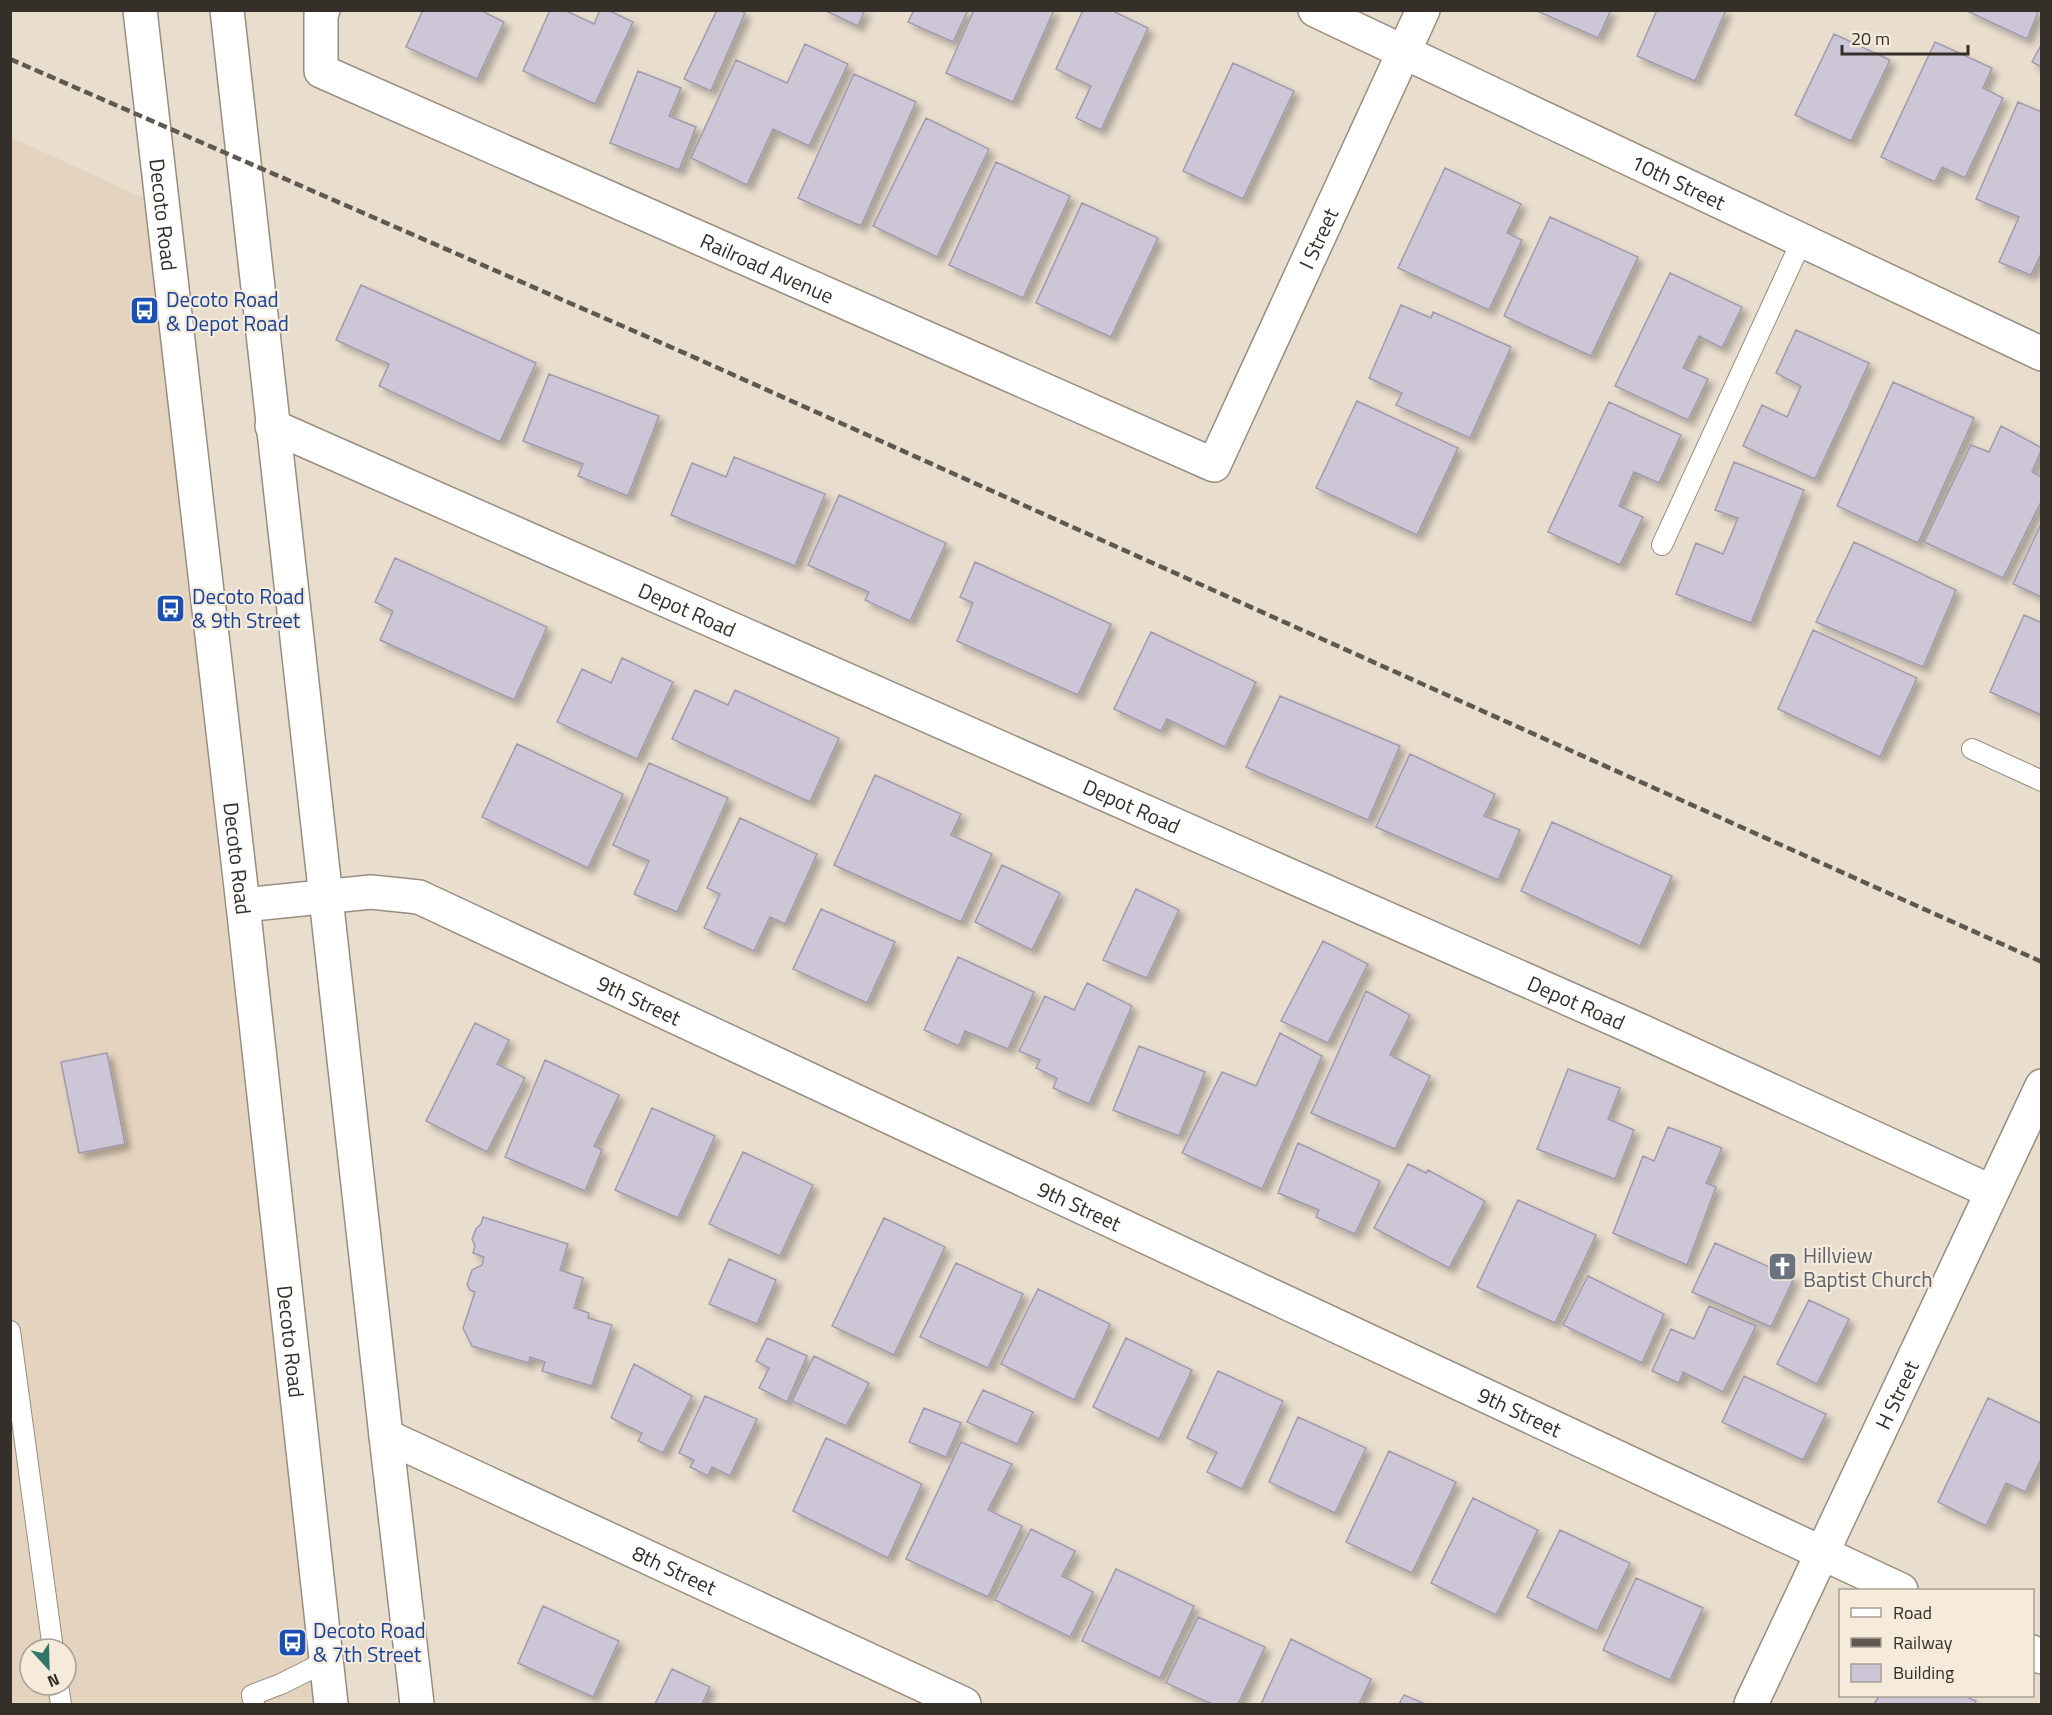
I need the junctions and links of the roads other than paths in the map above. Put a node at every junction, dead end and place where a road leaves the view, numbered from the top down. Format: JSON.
{"nodes":[{"id":1,"x":140,"y":10,"type":"edge"},
{"id":2,"x":227,"y":10,"type":"edge"},
{"id":3,"x":323,"y":10,"type":"edge"},
{"id":4,"x":1314,"y":10,"type":"edge"},
{"id":5,"x":1423,"y":10,"type":"edge"},
{"id":6,"x":1404,"y":52,"type":"junction"},
{"id":7,"x":1802,"y":240,"type":"junction"},
{"id":8,"x":2042,"y":354,"type":"edge"},
{"id":9,"x":272,"y":426,"type":"junction"},
{"id":10,"x":1214,"y":465,"type":"joint"},
{"id":11,"x":1662,"y":545,"type":"dead end"},
{"id":12,"x":1972,"y":749,"type":"dead end"},
{"id":13,"x":2042,"y":781,"type":"edge"},
{"id":14,"x":326,"y":896,"type":"junction"},
{"id":15,"x":243,"y":905,"type":"junction"},
{"id":16,"x":2042,"y":1086,"type":"edge"},
{"id":17,"x":1990,"y":1191,"type":"junction"},
{"id":18,"x":10,"y":1331,"type":"edge"},
{"id":19,"x":386,"y":1436,"type":"junction"},
{"id":20,"x":1821,"y":1553,"type":"junction"},
{"id":21,"x":1899,"y":1589,"type":"edge"},
{"id":22,"x":51,"y":1637,"type":"edge"},
{"id":23,"x":327,"y":1661,"type":"junction"},
{"id":24,"x":254,"y":1704,"type":"edge"},
{"id":25,"x":331,"y":1704,"type":"edge"},
{"id":26,"x":417,"y":1704,"type":"edge"},
{"id":27,"x":964,"y":1704,"type":"edge"},
{"id":28,"x":1751,"y":1704,"type":"edge"}],
"edges":[{"from":1,"to":15,"type":"street","name":"Decoto Road"},
{"from":2,"to":9,"type":"street"},
{"from":3,"to":10,"type":"street","name":"Railroad Avenue"},
{"from":4,"to":6,"type":"street","name":"10th Street"},
{"from":5,"to":6,"type":"street","name":"I Street"},
{"from":6,"to":7,"type":"street","name":"10th Street"},
{"from":6,"to":10,"type":"street","name":"I Street"},
{"from":7,"to":8,"type":"street","name":"10th Street"},
{"from":7,"to":11,"type":"lane"},
{"from":9,"to":14,"type":"street"},
{"from":9,"to":17,"type":"street","name":"Depot Road"},
{"from":12,"to":13,"type":"lane"},
{"from":14,"to":15,"type":"street","name":"9th Street"},
{"from":14,"to":19,"type":"street"},
{"from":14,"to":20,"type":"street","name":"9th Street"},
{"from":15,"to":23,"type":"street","name":"Decoto Road"},
{"from":16,"to":17,"type":"street","name":"H Street"},
{"from":17,"to":20,"type":"street","name":"H Street"},
{"from":18,"to":22,"type":"lane"},
{"from":19,"to":26,"type":"street"},
{"from":19,"to":27,"type":"street","name":"8th Street"},
{"from":20,"to":21,"type":"street","name":"9th Street"},
{"from":20,"to":28,"type":"street","name":"H Street"},
{"from":23,"to":24,"type":"lane"},
{"from":23,"to":25,"type":"street","name":"Decoto Road"}]}
